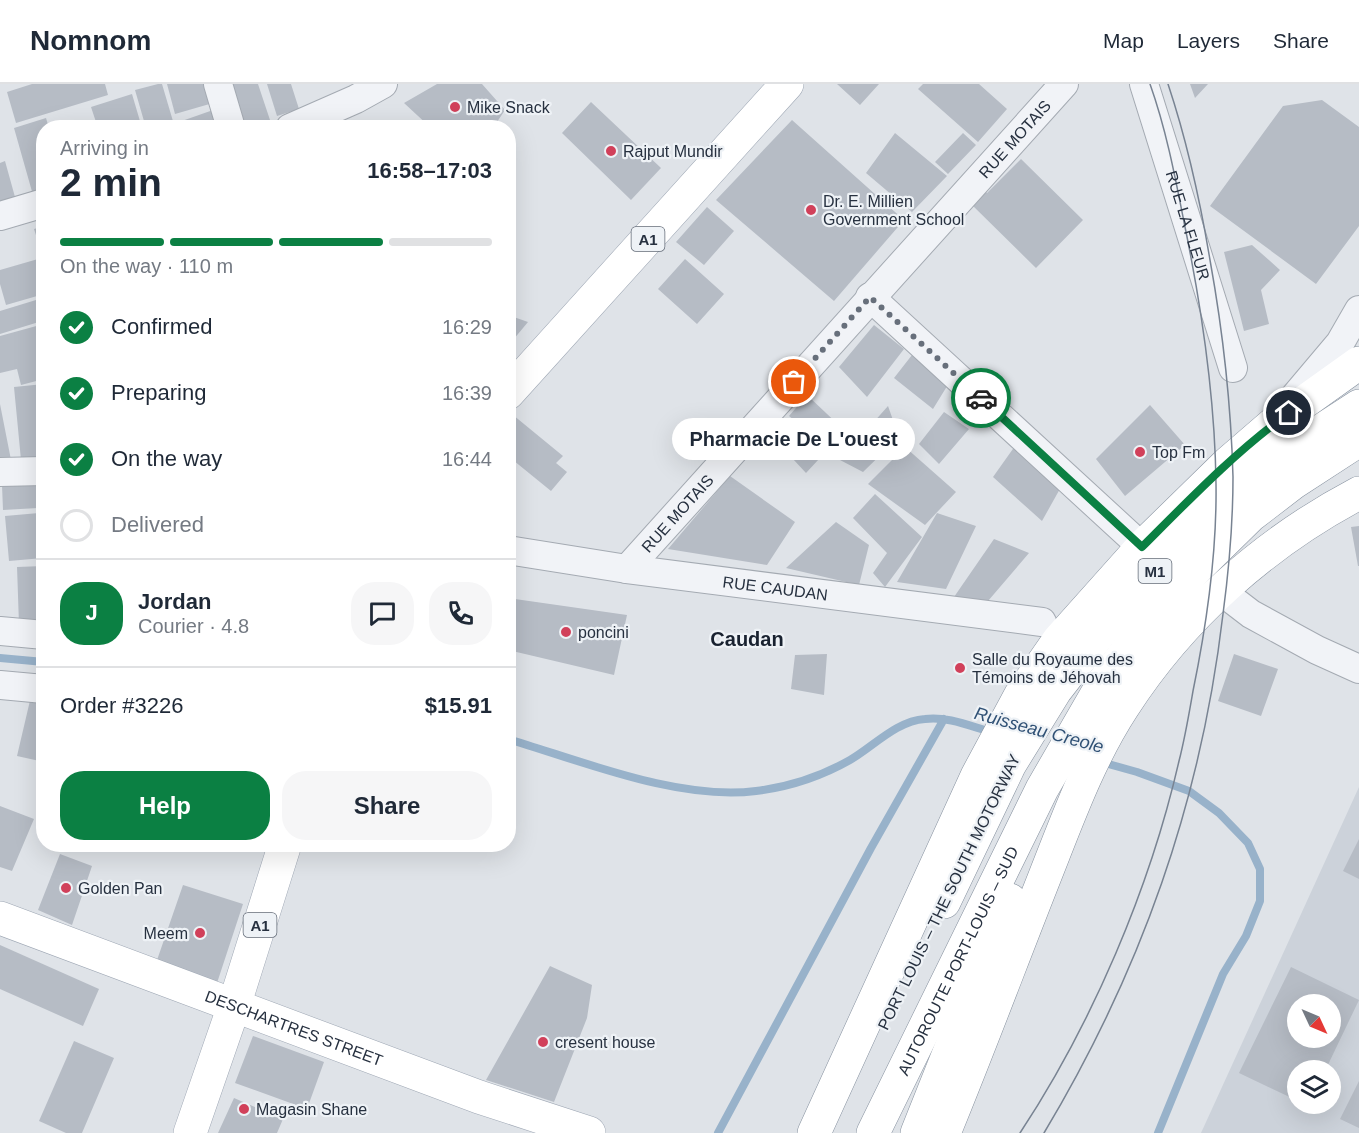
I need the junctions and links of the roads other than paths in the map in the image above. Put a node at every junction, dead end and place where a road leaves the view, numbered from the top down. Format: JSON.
{"nodes":[{"id":1,"x":218,"y":84,"type":"edge"},
{"id":2,"x":383,"y":84,"type":"edge"},
{"id":3,"x":787,"y":84,"type":"edge"},
{"id":4,"x":1064,"y":84,"type":"edge"},
{"id":5,"x":1144,"y":84,"type":"edge"},
{"id":6,"x":229,"y":120,"type":"edge"},
{"id":7,"x":308,"y":120,"type":"edge"},
{"id":8,"x":36,"y":205,"type":"edge"},
{"id":9,"x":0,"y":216,"type":"edge"},
{"id":10,"x":870,"y":297,"type":"junction"},
{"id":11,"x":1359,"y":310,"type":"edge"},
{"id":12,"x":1359,"y":363,"type":"edge"},
{"id":13,"x":1233,"y":368,"type":"dead end"},
{"id":14,"x":516,"y":384,"type":"edge"},
{"id":15,"x":1359,"y":406,"type":"edge"},
{"id":16,"x":1272,"y":425,"type":"junction"},
{"id":17,"x":1359,"y":440,"type":"edge"},
{"id":18,"x":36,"y":471,"type":"edge"},
{"id":19,"x":0,"y":472,"type":"edge"},
{"id":20,"x":1359,"y":494,"type":"edge"},
{"id":21,"x":1142,"y":547,"type":"junction"},
{"id":22,"x":516,"y":551,"type":"edge"},
{"id":23,"x":627,"y":569,"type":"junction"},
{"id":24,"x":1221,"y":591,"type":"junction"},
{"id":25,"x":1042,"y":622,"type":"dead end"},
{"id":26,"x":0,"y":631,"type":"edge"},
{"id":27,"x":36,"y":633,"type":"edge"},
{"id":28,"x":1359,"y":669,"type":"edge"},
{"id":29,"x":0,"y":685,"type":"edge"},
{"id":30,"x":36,"y":688,"type":"edge"},
{"id":31,"x":989,"y":780,"type":"junction"},
{"id":32,"x":1040,"y":795,"type":"junction"},
{"id":33,"x":282,"y":852,"type":"edge"},
{"id":34,"x":0,"y":918,"type":"edge"},
{"id":35,"x":234,"y":1006,"type":"junction"},
{"id":36,"x":819,"y":1129,"type":"edge"},
{"id":37,"x":190,"y":1133,"type":"edge"},
{"id":38,"x":589,"y":1133,"type":"edge"},
{"id":39,"x":873,"y":1133,"type":"edge"},
{"id":40,"x":917,"y":1133,"type":"edge"},
{"id":41,"x":944,"y":1133,"type":"edge"}],
"edges":[{"from":1,"to":6,"type":"street"},
{"from":2,"to":7,"type":"street"},
{"from":3,"to":14,"type":"main road","number":"A1"},
{"from":4,"to":10,"type":"street","name":"RUE MOTAIS"},
{"from":5,"to":13,"type":"street","name":"RUE LA FLEUR"},
{"from":8,"to":9,"type":"street"},
{"from":10,"to":21,"type":"street"},
{"from":10,"to":23,"type":"street","name":"RUE MOTAIS"},
{"from":11,"to":16,"type":"street"},
{"from":12,"to":16,"type":"main road"},
{"from":15,"to":31,"type":"main road","name":"PORT LOUIS – THE SOUTH MOTORWAY","number":"M1"},
{"from":16,"to":21,"type":"main road"},
{"from":17,"to":32,"type":"main road","number":"M1"},
{"from":18,"to":19,"type":"street"},
{"from":20,"to":24,"type":"main road"},
{"from":21,"to":31,"type":"main road"},
{"from":22,"to":23,"type":"street","name":"RUE CAUDAN"},
{"from":23,"to":25,"type":"street","name":"RUE CAUDAN"},
{"from":24,"to":28,"type":"street"},
{"from":24,"to":41,"type":"main road"},
{"from":26,"to":27,"type":"street"},
{"from":29,"to":30,"type":"street"},
{"from":31,"to":36,"type":"main road"},
{"from":31,"to":36,"type":"main road","name":"PORT LOUIS – THE SOUTH MOTORWAY","number":"M1"},
{"from":32,"to":39,"type":"main road","name":"AUTOROUTE PORT-LOUIS – SUD","number":"M1"},
{"from":32,"to":40,"type":"main road"},
{"from":33,"to":35,"type":"main road","number":"A1"},
{"from":34,"to":35,"type":"main road","name":"DESCHARTRES STREET"},
{"from":35,"to":37,"type":"main road","number":"A1"},
{"from":35,"to":38,"type":"main road","name":"DESCHARTRES STREET"}]}
